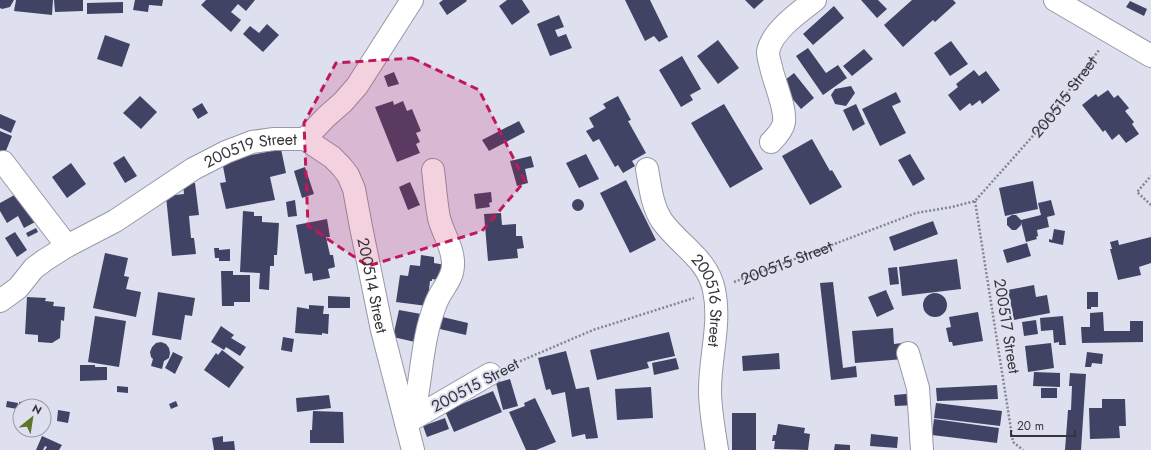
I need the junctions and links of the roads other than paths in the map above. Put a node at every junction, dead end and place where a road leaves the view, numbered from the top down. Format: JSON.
{"nodes":[{"id":1,"x":412,"y":0,"type":"edge"},
{"id":2,"x":815,"y":0,"type":"edge"},
{"id":3,"x":1056,"y":0,"type":"edge"},
{"id":4,"x":1151,"y":56,"type":"edge"},
{"id":5,"x":305,"y":139,"type":"junction"},
{"id":6,"x":771,"y":142,"type":"dead end"},
{"id":7,"x":3,"y":162,"type":"dead end"},
{"id":8,"x":647,"y":169,"type":"dead end"},
{"id":9,"x":433,"y":170,"type":"dead end"},
{"id":10,"x":67,"y":246,"type":"junction"},
{"id":11,"x":0,"y":302,"type":"edge"},
{"id":12,"x":908,"y":353,"type":"dead end"},
{"id":13,"x":490,"y":374,"type":"road end"},
{"id":14,"x":410,"y":421,"type":"junction"},
{"id":15,"x":413,"y":450,"type":"edge"},
{"id":16,"x":717,"y":450,"type":"edge"},
{"id":17,"x":922,"y":450,"type":"edge"}],
"edges":[{"from":1,"to":5,"type":"street","name":"200519 Street"},
{"from":2,"to":6,"type":"street"},
{"from":3,"to":4,"type":"street"},
{"from":5,"to":10,"type":"street","name":"200519 Street"},
{"from":5,"to":14,"type":"street","name":"200514 Street"},
{"from":7,"to":10,"type":"street"},
{"from":8,"to":16,"type":"street","name":"200516 Street"},
{"from":9,"to":14,"type":"street"},
{"from":10,"to":11,"type":"street","name":"200519 Street"},
{"from":12,"to":17,"type":"street"},
{"from":13,"to":14,"type":"street","name":"200515 Street"},
{"from":14,"to":15,"type":"street","name":"200514 Street"}]}
